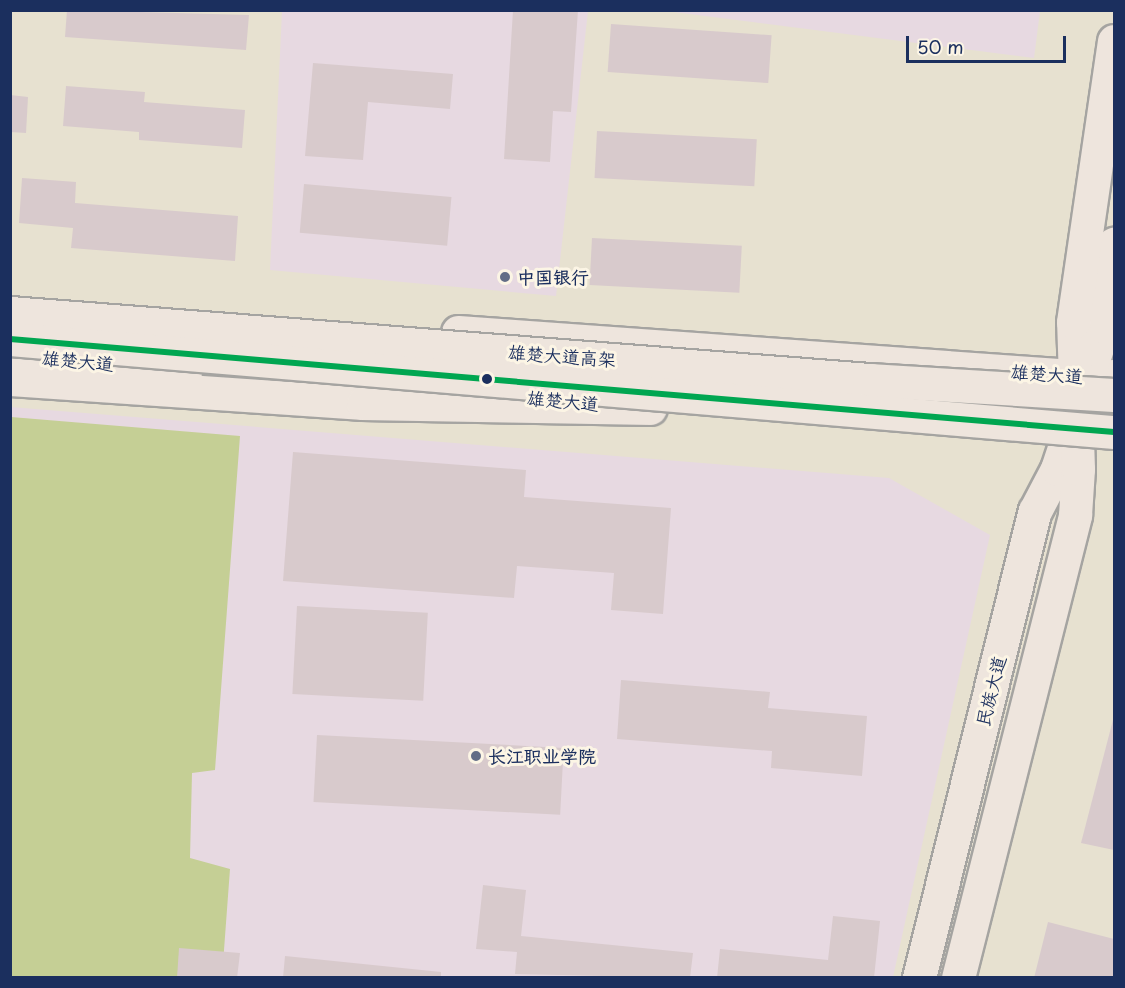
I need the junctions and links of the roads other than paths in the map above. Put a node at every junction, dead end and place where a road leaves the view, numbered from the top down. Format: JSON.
{"nodes":[{"id":1,"x":1114,"y":40,"type":"edge"},
{"id":2,"x":1114,"y":244,"type":"edge"},
{"id":3,"x":10,"y":298,"type":"edge"},
{"id":4,"x":10,"y":313,"type":"edge"},
{"id":5,"x":10,"y":339,"type":"edge"},
{"id":6,"x":10,"y":356,"type":"edge"},
{"id":7,"x":1092,"y":376,"type":"edge"},
{"id":8,"x":10,"y":379,"type":"edge"},
{"id":9,"x":1114,"y":395,"type":"edge"},
{"id":10,"x":650,"y":408,"type":"junction"},
{"id":11,"x":1073,"y":428,"type":"junction"},
{"id":12,"x":1114,"y":432,"type":"edge"},
{"id":13,"x":1114,"y":445,"type":"edge"},
{"id":14,"x":919,"y":978,"type":"edge"},
{"id":15,"x":958,"y":978,"type":"edge"}],
"edges":[{"from":1,"to":7,"type":"main road","name":"民族大道"},
{"from":2,"to":7,"type":"main road","name":"民族大道"},
{"from":3,"to":7,"type":"main road","name":"雄楚大道"},
{"from":4,"to":9,"type":"main road","name":"雄楚大道高架","bridge":true},
{"from":5,"to":12,"type":"main road","name":"雄楚大道高架","bridge":true},
{"from":6,"to":10,"type":"main road","name":"雄楚大道"},
{"from":7,"to":11,"type":"main road","name":"民族大道"},
{"from":8,"to":10,"type":"main road"},
{"from":10,"to":11,"type":"main road","name":"雄楚大道"},
{"from":11,"to":13,"type":"main road","name":"雄楚大道"},
{"from":11,"to":14,"type":"main road","name":"民族大道"},
{"from":11,"to":15,"type":"main road","name":"民族大道"}]}
